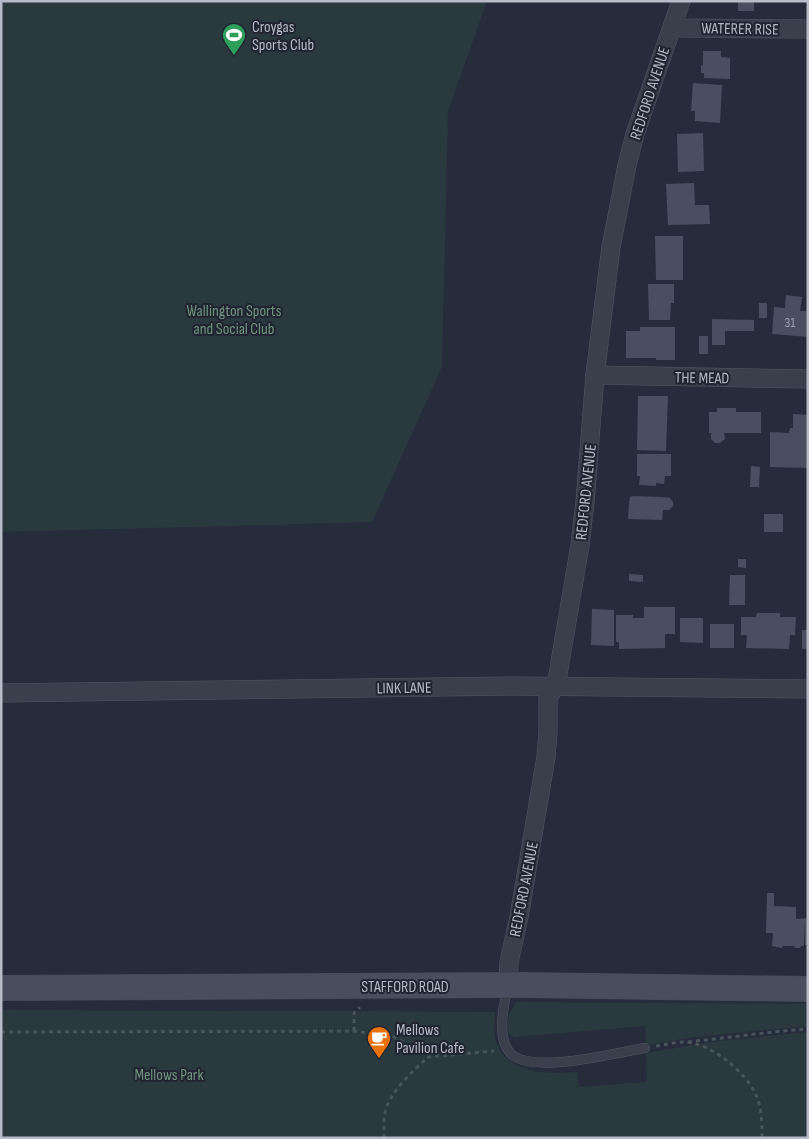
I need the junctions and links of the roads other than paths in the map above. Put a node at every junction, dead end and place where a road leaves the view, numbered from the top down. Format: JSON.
{"nodes":[{"id":1,"x":681,"y":1,"type":"edge"},
{"id":2,"x":673,"y":24,"type":"junction"},
{"id":3,"x":808,"y":29,"type":"edge"},
{"id":4,"x":596,"y":375,"type":"junction"},
{"id":5,"x":808,"y":379,"type":"edge"},
{"id":6,"x":556,"y":686,"type":"junction"},
{"id":7,"x":808,"y":690,"type":"edge"},
{"id":8,"x":1,"y":693,"type":"edge"},
{"id":9,"x":508,"y":985,"type":"junction"},
{"id":10,"x":1,"y":988,"type":"edge"},
{"id":11,"x":808,"y":989,"type":"edge"},
{"id":12,"x":645,"y":1048,"type":"road end"}],
"edges":[{"from":1,"to":2,"type":"street","name":"REDFORD AVENUE"},
{"from":2,"to":3,"type":"street","name":"WATERER RISE"},
{"from":2,"to":4,"type":"street","name":"REDFORD AVENUE"},
{"from":4,"to":5,"type":"street","name":"THE MEAD"},
{"from":4,"to":6,"type":"street","name":"REDFORD AVENUE"},
{"from":6,"to":7,"type":"street","name":"LINK LANE"},
{"from":6,"to":8,"type":"street","name":"LINK LANE"},
{"from":6,"to":9,"type":"street","name":"REDFORD AVENUE"},
{"from":9,"to":10,"type":"main road","name":"STAFFORD ROAD"},
{"from":9,"to":11,"type":"main road","name":"STAFFORD ROAD"},
{"from":9,"to":12,"type":"lane"}]}
